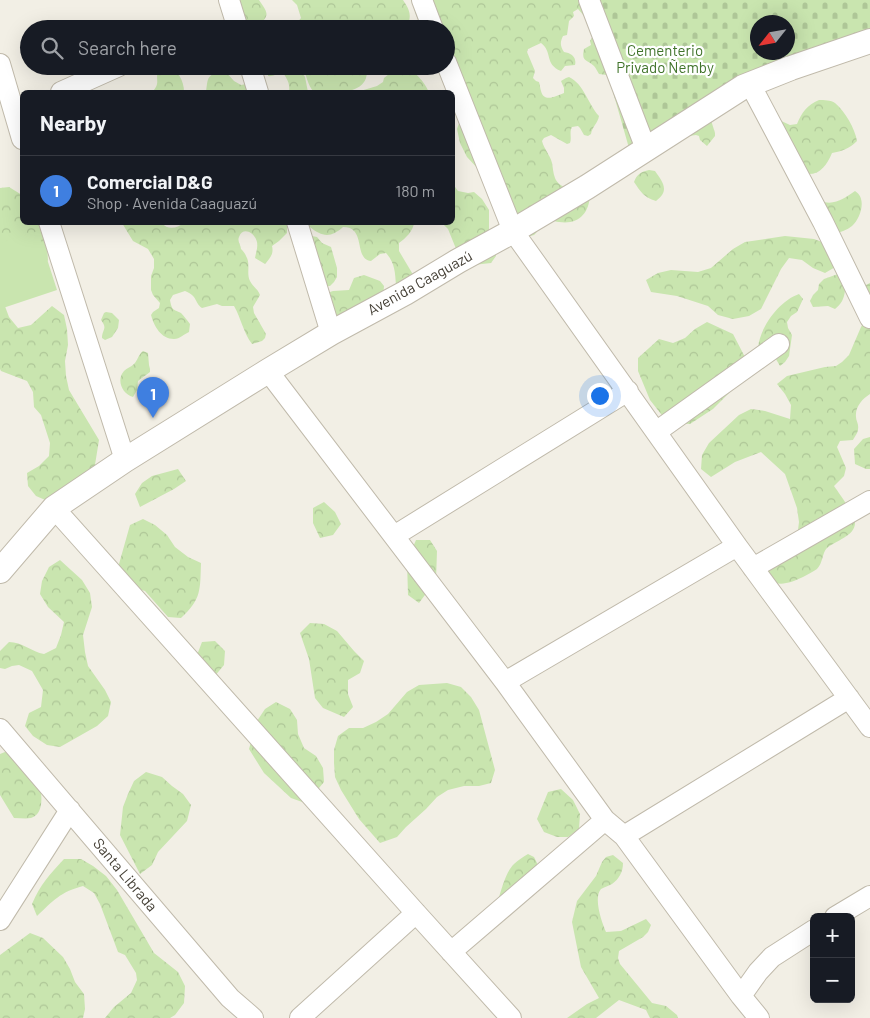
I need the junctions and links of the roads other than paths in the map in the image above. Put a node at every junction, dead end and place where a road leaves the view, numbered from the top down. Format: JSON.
{"nodes":[{"id":1,"x":229,"y":0,"type":"edge"},
{"id":2,"x":422,"y":0,"type":"edge"},
{"id":3,"x":589,"y":0,"type":"edge"},
{"id":4,"x":234,"y":20,"type":"edge"},
{"id":5,"x":430,"y":20,"type":"edge"},
{"id":6,"x":870,"y":41,"type":"edge"},
{"id":7,"x":0,"y":64,"type":"edge"},
{"id":8,"x":99,"y":75,"type":"edge"},
{"id":9,"x":253,"y":75,"type":"edge"},
{"id":10,"x":451,"y":75,"type":"edge"},
{"id":11,"x":750,"y":84,"type":"junction"},
{"id":12,"x":66,"y":90,"type":"edge"},
{"id":13,"x":257,"y":90,"type":"edge"},
{"id":14,"x":18,"y":112,"type":"edge"},
{"id":15,"x":20,"y":126,"type":"edge"},
{"id":16,"x":646,"y":149,"type":"junction"},
{"id":17,"x":50,"y":225,"type":"edge"},
{"id":18,"x":299,"y":225,"type":"edge"},
{"id":19,"x":513,"y":231,"type":"junction"},
{"id":20,"x":870,"y":318,"type":"edge"},
{"id":21,"x":330,"y":333,"type":"junction"},
{"id":22,"x":779,"y":344,"type":"dead end"},
{"id":23,"x":268,"y":371,"type":"junction"},
{"id":24,"x":628,"y":391,"type":"junction"},
{"id":25,"x":656,"y":432,"type":"junction"},
{"id":26,"x":125,"y":460,"type":"junction"},
{"id":27,"x":870,"y":501,"type":"edge"},
{"id":28,"x":54,"y":508,"type":"junction"},
{"id":29,"x":394,"y":536,"type":"junction"},
{"id":30,"x":737,"y":546,"type":"junction"},
{"id":31,"x":753,"y":568,"type":"junction"},
{"id":32,"x":0,"y":571,"type":"edge"},
{"id":33,"x":505,"y":682,"type":"junction"},
{"id":34,"x":849,"y":698,"type":"junction"},
{"id":35,"x":870,"y":727,"type":"edge"},
{"id":36,"x":0,"y":729,"type":"edge"},
{"id":37,"x":70,"y":810,"type":"junction"},
{"id":38,"x":605,"y":820,"type":"junction"},
{"id":39,"x":624,"y":836,"type":"junction"},
{"id":40,"x":870,"y":896,"type":"edge"},
{"id":41,"x":416,"y":913,"type":"junction"},
{"id":42,"x":842,"y":913,"type":"edge"},
{"id":43,"x":0,"y":920,"type":"edge"},
{"id":44,"x":810,"y":933,"type":"edge"},
{"id":45,"x":451,"y":952,"type":"junction"},
{"id":46,"x":741,"y":996,"type":"junction"},
{"id":47,"x":253,"y":1018,"type":"edge"},
{"id":48,"x":300,"y":1018,"type":"edge"},
{"id":49,"x":511,"y":1018,"type":"edge"},
{"id":50,"x":759,"y":1018,"type":"edge"}],
"edges":[{"from":1,"to":4,"type":"street"},
{"from":2,"to":5,"type":"street"},
{"from":3,"to":16,"type":"street"},
{"from":6,"to":11,"type":"street","name":"Avenida Caaguazú"},
{"from":7,"to":14,"type":"street"},
{"from":8,"to":12,"type":"street"},
{"from":9,"to":13,"type":"street"},
{"from":10,"to":19,"type":"street"},
{"from":11,"to":16,"type":"street","name":"Avenida Caaguazú"},
{"from":11,"to":20,"type":"street"},
{"from":14,"to":15,"type":"street"},
{"from":16,"to":19,"type":"street","name":"Avenida Caaguazú"},
{"from":17,"to":26,"type":"street"},
{"from":18,"to":21,"type":"street"},
{"from":19,"to":21,"type":"street","name":"Avenida Caaguazú"},
{"from":19,"to":24,"type":"street"},
{"from":21,"to":23,"type":"street","name":"Avenida Caaguazú"},
{"from":22,"to":25,"type":"street"},
{"from":23,"to":26,"type":"street","name":"Avenida Caaguazú"},
{"from":23,"to":29,"type":"street"},
{"from":24,"to":25,"type":"street"},
{"from":24,"to":29,"type":"street"},
{"from":25,"to":30,"type":"street"},
{"from":26,"to":28,"type":"street","name":"Avenida Caaguazú"},
{"from":27,"to":31,"type":"street"},
{"from":28,"to":32,"type":"street","name":"Avenida Caaguazú"},
{"from":28,"to":41,"type":"street"},
{"from":29,"to":33,"type":"street"},
{"from":30,"to":31,"type":"street"},
{"from":30,"to":33,"type":"street"},
{"from":31,"to":34,"type":"street"},
{"from":33,"to":38,"type":"street"},
{"from":34,"to":35,"type":"street"},
{"from":34,"to":39,"type":"street"},
{"from":36,"to":37,"type":"street","name":"Santa Librada"},
{"from":37,"to":43,"type":"street"},
{"from":37,"to":47,"type":"street","name":"Santa Librada"},
{"from":38,"to":39,"type":"street"},
{"from":38,"to":45,"type":"street"},
{"from":39,"to":46,"type":"street"},
{"from":40,"to":42,"type":"street"},
{"from":41,"to":45,"type":"street"},
{"from":41,"to":48,"type":"street"},
{"from":44,"to":46,"type":"street"},
{"from":45,"to":49,"type":"street"},
{"from":46,"to":50,"type":"street"}]}
